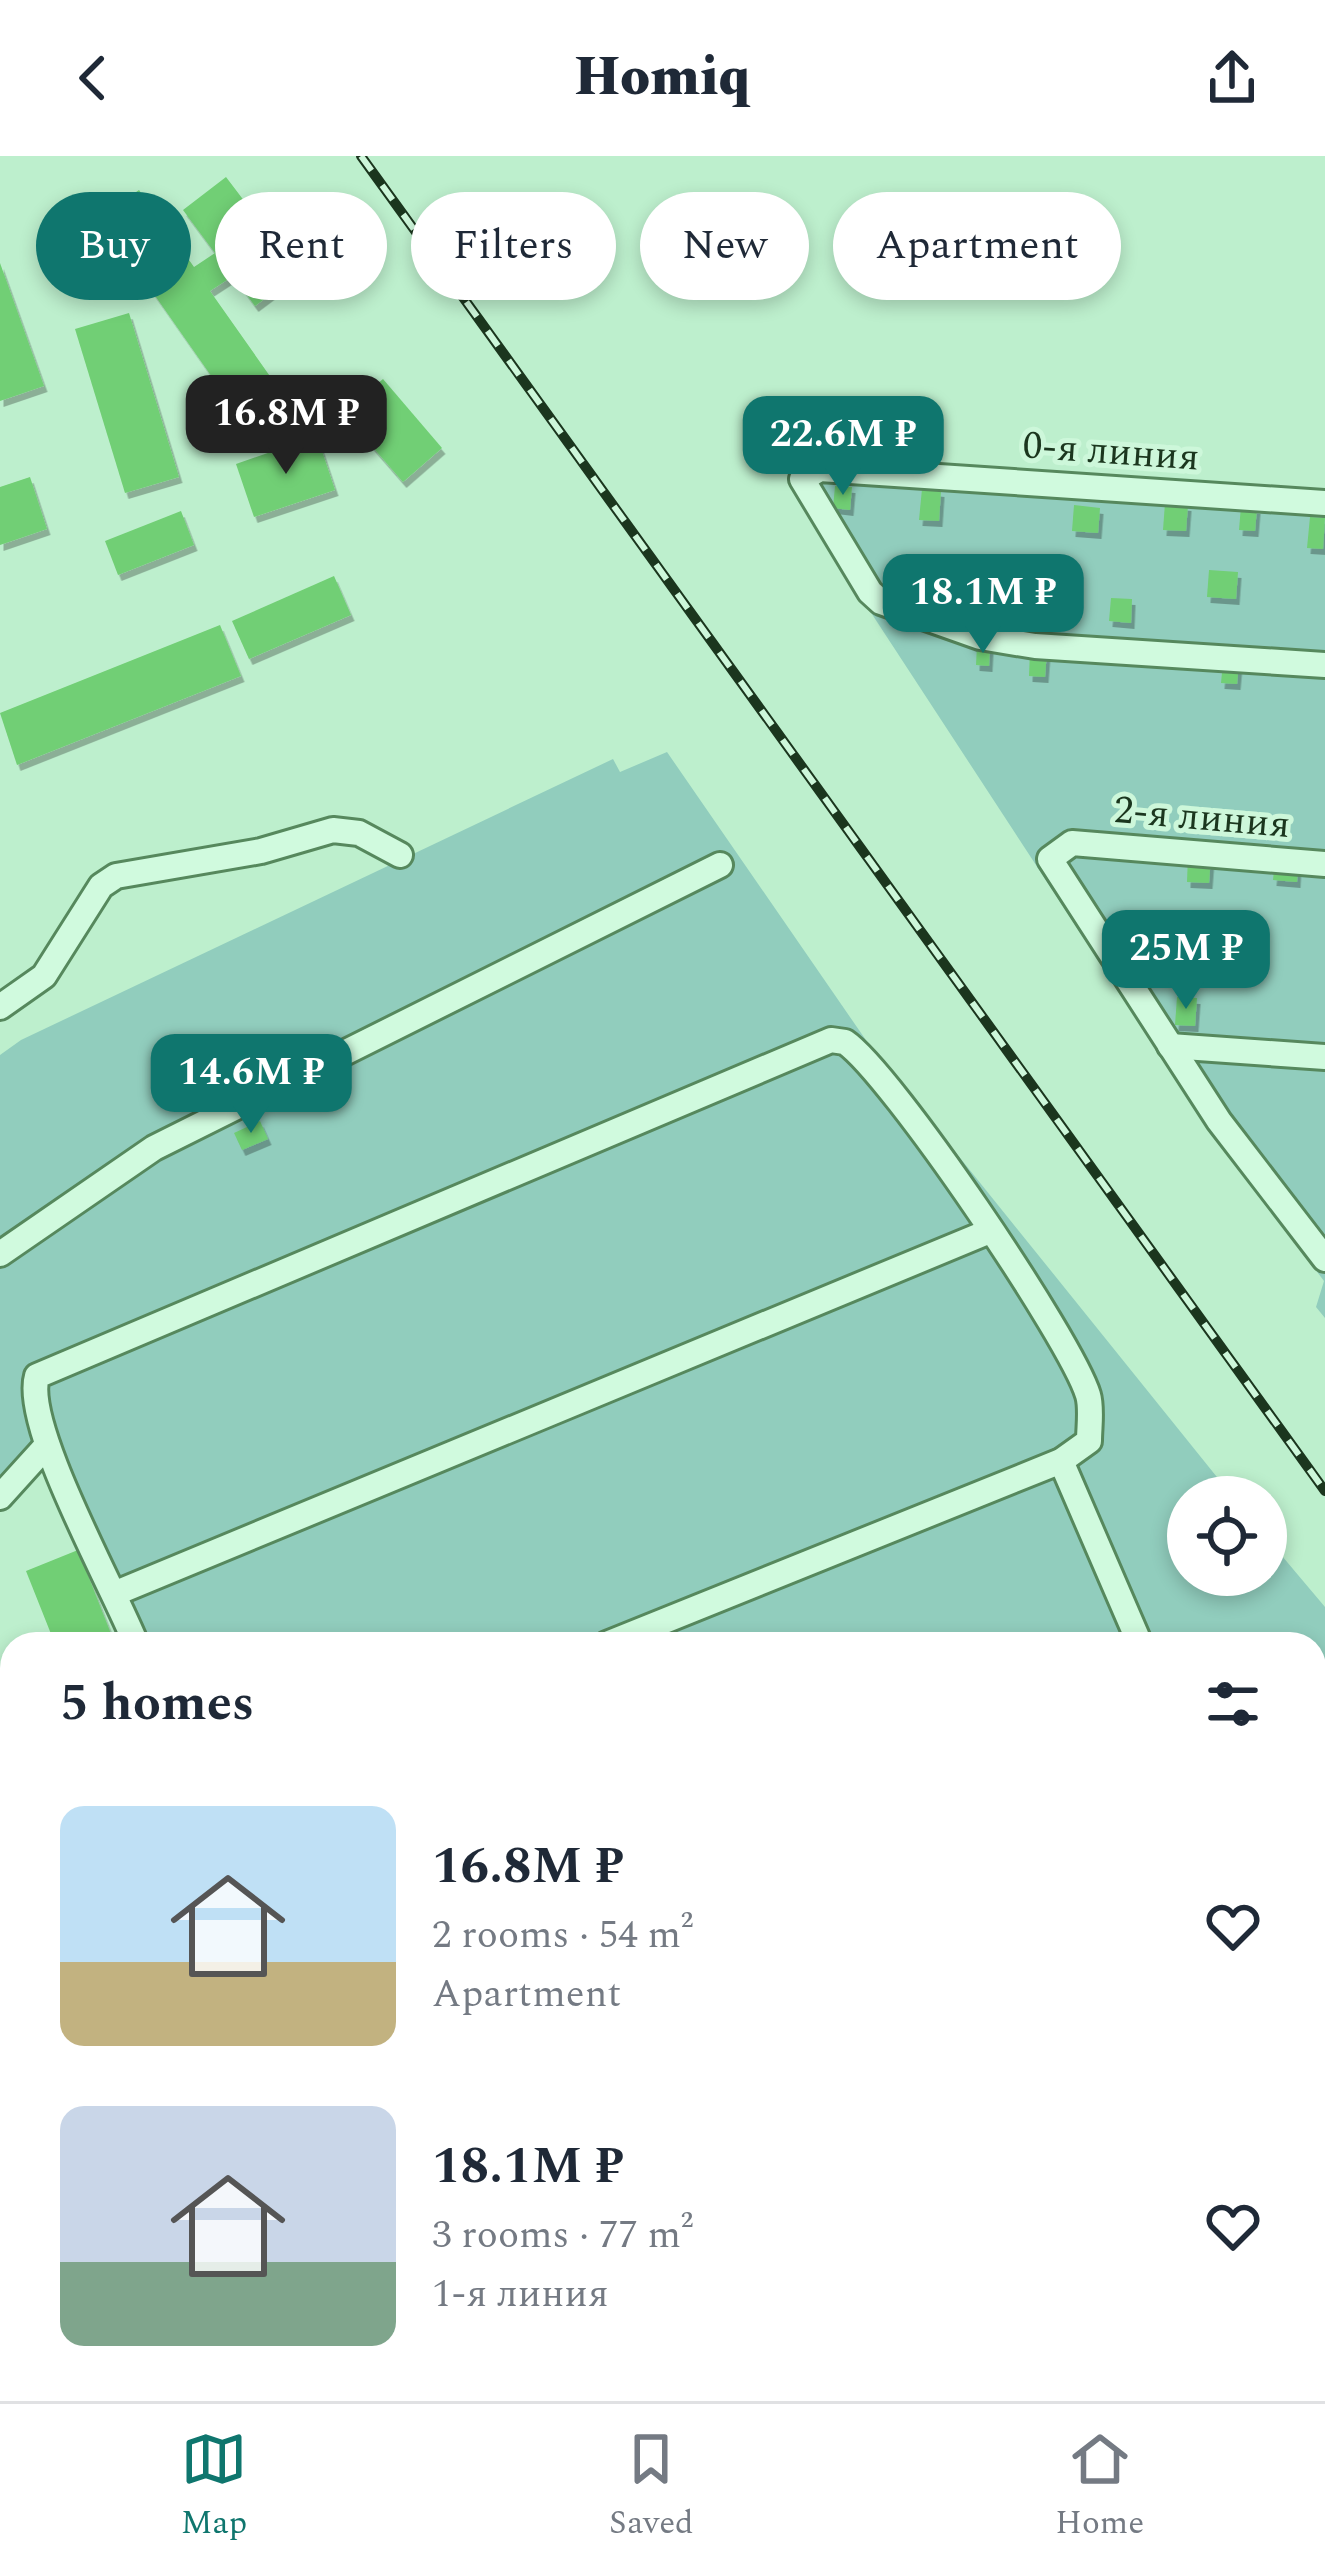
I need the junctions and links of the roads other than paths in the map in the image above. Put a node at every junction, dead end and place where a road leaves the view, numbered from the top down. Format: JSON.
{"nodes":[{"id":1,"x":1325,"y":502,"type":"edge"},
{"id":2,"x":1325,"y":665,"type":"edge"},
{"id":3,"x":400,"y":856,"type":"dead end"},
{"id":4,"x":1325,"y":864,"type":"edge"},
{"id":5,"x":720,"y":865,"type":"dead end"},
{"id":6,"x":0,"y":1007,"type":"edge"},
{"id":7,"x":1170,"y":1046,"type":"junction"},
{"id":8,"x":1325,"y":1057,"type":"edge"},
{"id":9,"x":990,"y":1231,"type":"junction"},
{"id":10,"x":0,"y":1254,"type":"edge"},
{"id":11,"x":1325,"y":1259,"type":"edge"},
{"id":12,"x":47,"y":1445,"type":"junction"},
{"id":13,"x":1061,"y":1461,"type":"junction"},
{"id":14,"x":0,"y":1497,"type":"edge"},
{"id":15,"x":116,"y":1593,"type":"junction"},
{"id":16,"x":131,"y":1632,"type":"edge"},
{"id":17,"x":637,"y":1632,"type":"edge"},
{"id":18,"x":1135,"y":1632,"type":"edge"}],
"edges":[{"from":1,"to":2,"type":"street","name":"0-я линия"},
{"from":3,"to":6,"type":"street"},
{"from":4,"to":7,"type":"street","name":"2-я линия"},
{"from":5,"to":10,"type":"street"},
{"from":7,"to":8,"type":"street"},
{"from":7,"to":11,"type":"street"},
{"from":9,"to":12,"type":"street"},
{"from":9,"to":13,"type":"street"},
{"from":9,"to":15,"type":"street"},
{"from":12,"to":14,"type":"street"},
{"from":12,"to":15,"type":"street"},
{"from":13,"to":17,"type":"street"},
{"from":13,"to":18,"type":"street"},
{"from":15,"to":16,"type":"street"}]}
